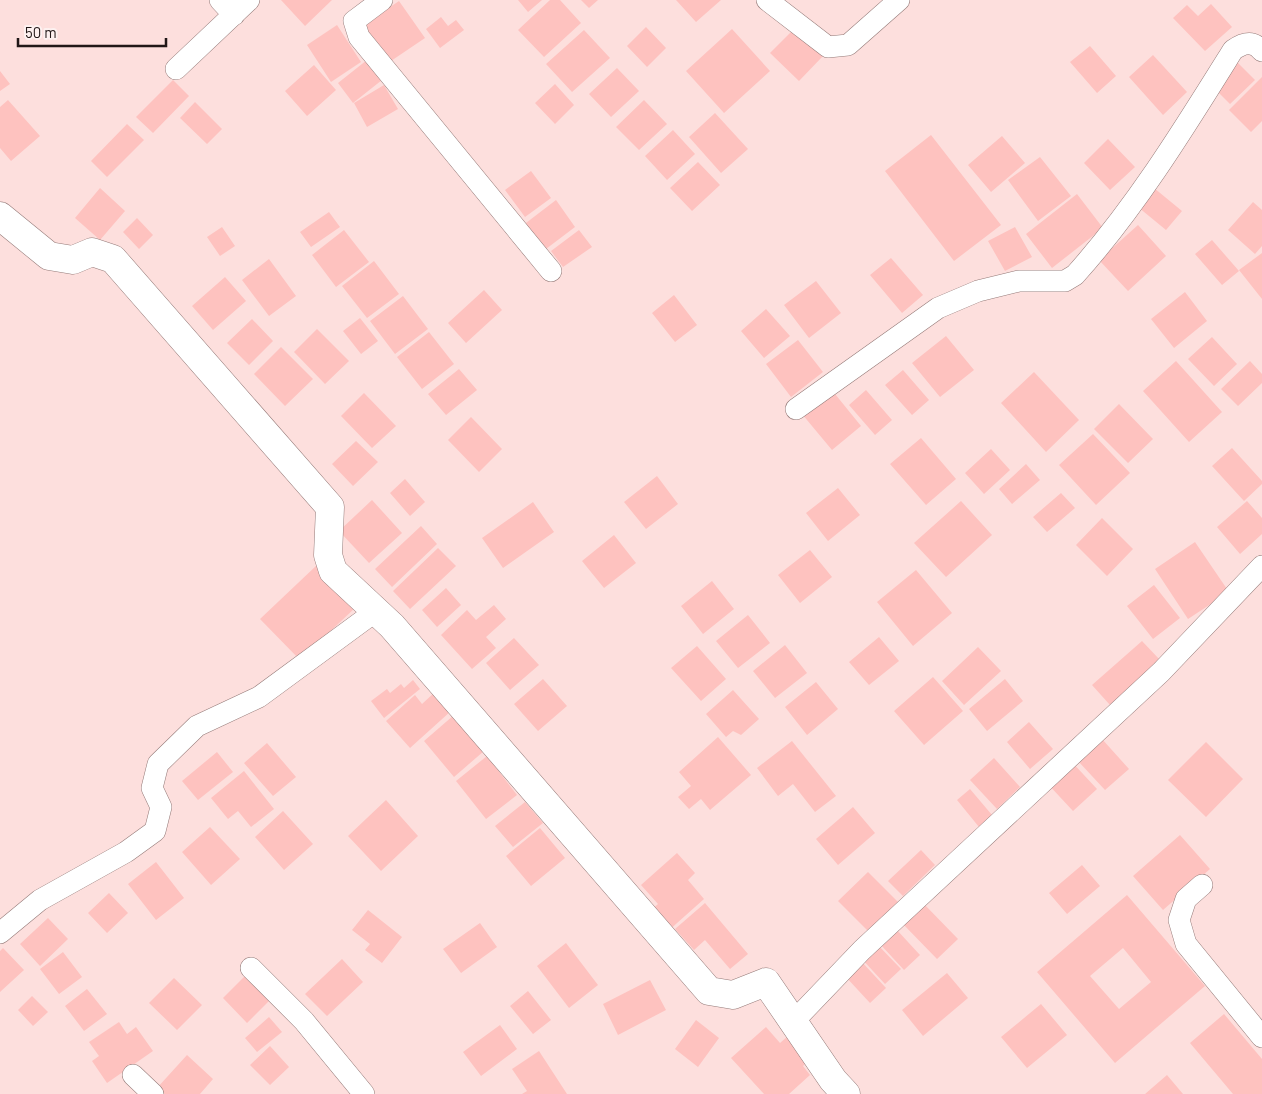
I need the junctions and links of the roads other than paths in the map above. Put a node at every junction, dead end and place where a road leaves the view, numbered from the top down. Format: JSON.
{"nodes":[{"id":1,"x":382,"y":0,"type":"edge"},
{"id":2,"x":767,"y":0,"type":"edge"},
{"id":3,"x":899,"y":0,"type":"edge"},
{"id":4,"x":234,"y":5,"type":"edge"},
{"id":5,"x":1262,"y":51,"type":"edge"},
{"id":6,"x":176,"y":69,"type":"dead end"},
{"id":7,"x":0,"y":216,"type":"edge"},
{"id":8,"x":551,"y":271,"type":"dead end"},
{"id":9,"x":796,"y":409,"type":"dead end"},
{"id":10,"x":1262,"y":566,"type":"edge"},
{"id":11,"x":376,"y":611,"type":"junction"},
{"id":12,"x":1202,"y":885,"type":"dead end"},
{"id":13,"x":0,"y":933,"type":"edge"},
{"id":14,"x":251,"y":968,"type":"dead end"},
{"id":15,"x":793,"y":1022,"type":"junction"},
{"id":16,"x":1262,"y":1037,"type":"edge"},
{"id":17,"x":133,"y":1075,"type":"dead end"},
{"id":18,"x":153,"y":1094,"type":"edge"},
{"id":19,"x":364,"y":1094,"type":"edge"},
{"id":20,"x":846,"y":1094,"type":"edge"}],
"edges":[{"from":1,"to":8,"type":"street"},
{"from":2,"to":3,"type":"street"},
{"from":4,"to":6,"type":"street"},
{"from":5,"to":9,"type":"street"},
{"from":7,"to":11,"type":"street"},
{"from":10,"to":15,"type":"street"},
{"from":11,"to":13,"type":"street"},
{"from":11,"to":15,"type":"street"},
{"from":12,"to":16,"type":"street"},
{"from":14,"to":19,"type":"street"},
{"from":15,"to":20,"type":"street"},
{"from":17,"to":18,"type":"street"}]}
